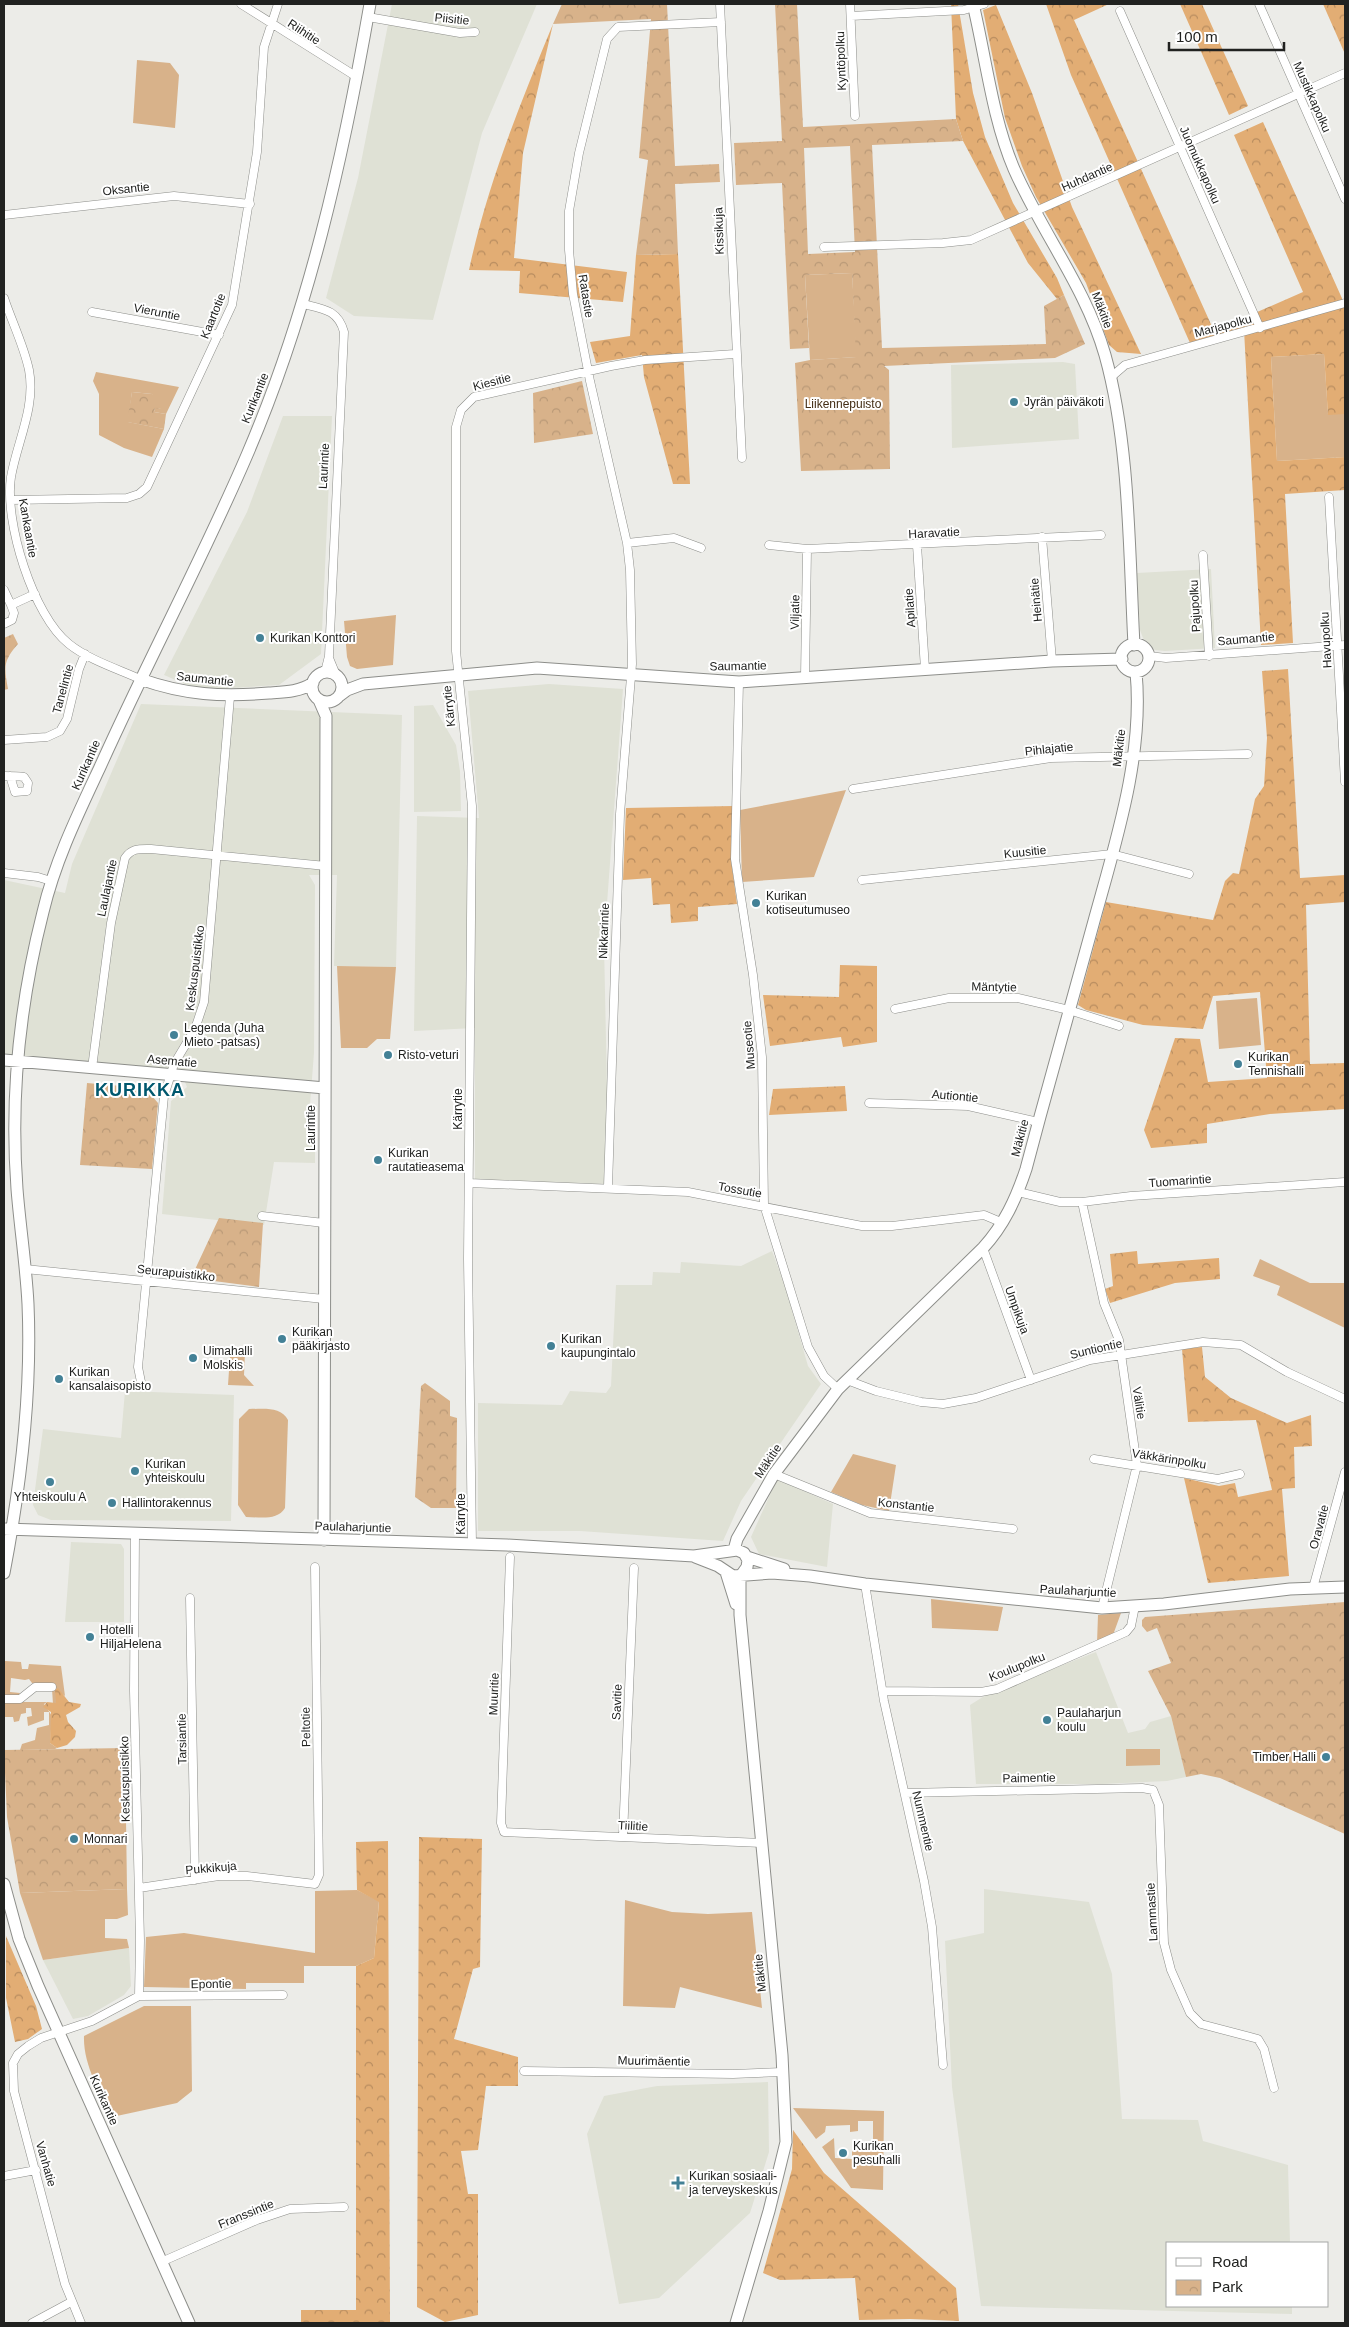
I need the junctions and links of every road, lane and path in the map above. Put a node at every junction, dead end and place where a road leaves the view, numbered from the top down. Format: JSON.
{"nodes":[{"id":1,"x":241,"y":4,"type":"edge"},
{"id":2,"x":278,"y":4,"type":"edge"},
{"id":3,"x":370,"y":4,"type":"edge"},
{"id":4,"x":720,"y":4,"type":"edge"},
{"id":5,"x":850,"y":4,"type":"edge"},
{"id":6,"x":1259,"y":4,"type":"edge"},
{"id":7,"x":977,"y":5,"type":"edge"},
{"id":8,"x":1120,"y":10,"type":"dead end"},
{"id":9,"x":851,"y":16,"type":"junction"},
{"id":10,"x":368,"y":17,"type":"junction"},
{"id":11,"x":721,"y":22,"type":"junction"},
{"id":12,"x":272,"y":25,"type":"junction"},
{"id":13,"x":476,"y":32,"type":"dead end"},
{"id":14,"x":1345,"y":73,"type":"edge"},
{"id":15,"x":357,"y":77,"type":"junction"},
{"id":16,"x":1298,"y":94,"type":"junction"},
{"id":17,"x":855,"y":116,"type":"dead end"},
{"id":18,"x":1180,"y":147,"type":"junction"},
{"id":19,"x":1345,"y":199,"type":"edge"},
{"id":20,"x":250,"y":204,"type":"junction"},
{"id":21,"x":1036,"y":212,"type":"junction"},
{"id":22,"x":4,"y":215,"type":"edge"},
{"id":23,"x":824,"y":247,"type":"dead end"},
{"id":24,"x":4,"y":298,"type":"edge"},
{"id":25,"x":1345,"y":303,"type":"edge"},
{"id":26,"x":303,"y":304,"type":"junction"},
{"id":27,"x":92,"y":312,"type":"dead end"},
{"id":28,"x":1260,"y":328,"type":"junction"},
{"id":29,"x":219,"y":335,"type":"junction"},
{"id":30,"x":736,"y":354,"type":"junction"},
{"id":31,"x":588,"y":371,"type":"junction"},
{"id":32,"x":1110,"y":378,"type":"junction"},
{"id":33,"x":742,"y":458,"type":"dead end"},
{"id":34,"x":1329,"y":497,"type":"dead end"},
{"id":35,"x":10,"y":500,"type":"junction"},
{"id":36,"x":1100,"y":535,"type":"dead end"},
{"id":37,"x":1042,"y":538,"type":"junction"},
{"id":38,"x":627,"y":543,"type":"junction"},
{"id":39,"x":769,"y":545,"type":"dead end"},
{"id":40,"x":917,"y":545,"type":"junction"},
{"id":41,"x":701,"y":548,"type":"dead end"},
{"id":42,"x":808,"y":549,"type":"junction"},
{"id":43,"x":1203,"y":555,"type":"dead end"},
{"id":44,"x":4,"y":590,"type":"edge"},
{"id":45,"x":35,"y":594,"type":"junction"},
{"id":46,"x":11,"y":605,"type":"junction"},
{"id":47,"x":4,"y":624,"type":"edge"},
{"id":48,"x":1134,"y":644,"type":"junction"},
{"id":49,"x":1342,"y":645,"type":"edge"},
{"id":50,"x":85,"y":654,"type":"junction"},
{"id":51,"x":329,"y":656,"type":"junction"},
{"id":52,"x":1149,"y":656,"type":"junction"},
{"id":53,"x":1209,"y":656,"type":"junction"},
{"id":54,"x":1122,"y":659,"type":"junction"},
{"id":55,"x":1052,"y":661,"type":"junction"},
{"id":56,"x":925,"y":669,"type":"junction"},
{"id":57,"x":1136,"y":672,"type":"junction"},
{"id":58,"x":321,"y":674,"type":"junction"},
{"id":59,"x":458,"y":674,"type":"junction"},
{"id":60,"x":631,"y":675,"type":"junction"},
{"id":61,"x":805,"y":676,"type":"junction"},
{"id":62,"x":338,"y":677,"type":"junction"},
{"id":63,"x":140,"y":679,"type":"junction"},
{"id":64,"x":739,"y":682,"type":"junction"},
{"id":65,"x":313,"y":683,"type":"junction"},
{"id":66,"x":356,"y":686,"type":"junction"},
{"id":67,"x":298,"y":690,"type":"junction"},
{"id":68,"x":230,"y":696,"type":"junction"},
{"id":69,"x":336,"y":698,"type":"junction"},
{"id":70,"x":318,"y":699,"type":"junction"},
{"id":71,"x":326,"y":716,"type":"junction"},
{"id":72,"x":4,"y":740,"type":"edge"},
{"id":73,"x":1248,"y":754,"type":"dead end"},
{"id":74,"x":1133,"y":755,"type":"junction"},
{"id":75,"x":1345,"y":782,"type":"edge"},
{"id":76,"x":853,"y":789,"type":"dead end"},
{"id":77,"x":1112,"y":854,"type":"junction"},
{"id":78,"x":215,"y":856,"type":"junction"},
{"id":79,"x":326,"y":866,"type":"junction"},
{"id":80,"x":4,"y":873,"type":"edge"},
{"id":81,"x":1189,"y":874,"type":"dead end"},
{"id":82,"x":862,"y":880,"type":"dead end"},
{"id":83,"x":51,"y":881,"type":"junction"},
{"id":84,"x":895,"y":1009,"type":"dead end"},
{"id":85,"x":1069,"y":1010,"type":"junction"},
{"id":86,"x":1119,"y":1026,"type":"dead end"},
{"id":87,"x":4,"y":1060,"type":"edge"},
{"id":88,"x":17,"y":1061,"type":"junction"},
{"id":89,"x":92,"y":1068,"type":"junction"},
{"id":90,"x":170,"y":1074,"type":"junction"},
{"id":91,"x":324,"y":1088,"type":"junction"},
{"id":92,"x":869,"y":1103,"type":"dead end"},
{"id":93,"x":1038,"y":1122,"type":"junction"},
{"id":94,"x":1345,"y":1182,"type":"edge"},
{"id":95,"x":469,"y":1183,"type":"junction"},
{"id":96,"x":608,"y":1188,"type":"junction"},
{"id":97,"x":1018,"y":1192,"type":"junction"},
{"id":98,"x":1082,"y":1202,"type":"junction"},
{"id":99,"x":764,"y":1205,"type":"junction"},
{"id":100,"x":262,"y":1216,"type":"dead end"},
{"id":101,"x":324,"y":1223,"type":"junction"},
{"id":102,"x":1003,"y":1223,"type":"junction"},
{"id":103,"x":983,"y":1248,"type":"junction"},
{"id":104,"x":25,"y":1269,"type":"junction"},
{"id":105,"x":146,"y":1281,"type":"junction"},
{"id":106,"x":324,"y":1299,"type":"junction"},
{"id":107,"x":1121,"y":1354,"type":"junction"},
{"id":108,"x":847,"y":1380,"type":"junction"},
{"id":109,"x":1030,"y":1380,"type":"junction"},
{"id":110,"x":141,"y":1382,"type":"dead end"},
{"id":111,"x":838,"y":1390,"type":"junction"},
{"id":112,"x":1345,"y":1399,"type":"edge"},
{"id":113,"x":1094,"y":1459,"type":"dead end"},
{"id":114,"x":1137,"y":1465,"type":"junction"},
{"id":115,"x":1345,"y":1472,"type":"edge"},
{"id":116,"x":774,"y":1474,"type":"junction"},
{"id":117,"x":1240,"y":1474,"type":"dead end"},
{"id":118,"x":1013,"y":1529,"type":"dead end"},
{"id":119,"x":8,"y":1530,"type":"edge"},
{"id":120,"x":135,"y":1534,"type":"junction"},
{"id":121,"x":324,"y":1540,"type":"junction"},
{"id":122,"x":472,"y":1544,"type":"junction"},
{"id":123,"x":739,"y":1553,"type":"junction"},
{"id":124,"x":694,"y":1556,"type":"junction"},
{"id":125,"x":510,"y":1557,"type":"dead end"},
{"id":126,"x":315,"y":1567,"type":"dead end"},
{"id":127,"x":634,"y":1568,"type":"dead end"},
{"id":128,"x":725,"y":1571,"type":"junction"},
{"id":129,"x":4,"y":1573,"type":"edge"},
{"id":130,"x":741,"y":1574,"type":"junction"},
{"id":131,"x":810,"y":1576,"type":"junction"},
{"id":132,"x":865,"y":1584,"type":"junction"},
{"id":133,"x":1345,"y":1587,"type":"edge"},
{"id":134,"x":1313,"y":1588,"type":"junction"},
{"id":135,"x":190,"y":1598,"type":"dead end"},
{"id":136,"x":1135,"y":1606,"type":"junction"},
{"id":137,"x":1102,"y":1608,"type":"junction"},
{"id":138,"x":740,"y":1615,"type":"junction"},
{"id":139,"x":52,"y":1687,"type":"dead end"},
{"id":140,"x":883,"y":1691,"type":"junction"},
{"id":141,"x":4,"y":1699,"type":"edge"},
{"id":142,"x":1153,"y":1790,"type":"joint"},
{"id":143,"x":905,"y":1793,"type":"junction"},
{"id":144,"x":504,"y":1832,"type":"joint"},
{"id":145,"x":623,"y":1836,"type":"junction"},
{"id":146,"x":762,"y":1842,"type":"junction"},
{"id":147,"x":195,"y":1880,"type":"junction"},
{"id":148,"x":4,"y":1884,"type":"edge"},
{"id":149,"x":315,"y":1884,"type":"joint"},
{"id":150,"x":139,"y":1888,"type":"junction"},
{"id":151,"x":283,"y":1995,"type":"dead end"},
{"id":152,"x":139,"y":1996,"type":"junction"},
{"id":153,"x":59,"y":2033,"type":"junction"},
{"id":154,"x":943,"y":2065,"type":"dead end"},
{"id":155,"x":524,"y":2071,"type":"dead end"},
{"id":156,"x":783,"y":2072,"type":"junction"},
{"id":157,"x":1274,"y":2088,"type":"dead end"},
{"id":158,"x":36,"y":2170,"type":"junction"},
{"id":159,"x":4,"y":2176,"type":"edge"},
{"id":160,"x":344,"y":2207,"type":"dead end"},
{"id":161,"x":161,"y":2262,"type":"junction"},
{"id":162,"x":71,"y":2302,"type":"junction"},
{"id":163,"x":32,"y":2323,"type":"edge"},
{"id":164,"x":81,"y":2323,"type":"edge"},
{"id":165,"x":189,"y":2323,"type":"edge"},
{"id":166,"x":736,"y":2323,"type":"edge"}],
"edges":[{"from":1,"to":12,"type":"street","name":"Riihitie"},
{"from":2,"to":12,"type":"street","name":"Kaartotie"},
{"from":3,"to":10,"type":"street","name":"Kurikantie"},
{"from":4,"to":11,"type":"street","name":"Kissikuja"},
{"from":5,"to":9,"type":"street","name":"Kyntöpolku"},
{"from":6,"to":16,"type":"street","name":"Mustikkapolku"},
{"from":7,"to":9,"type":"street"},
{"from":7,"to":21,"type":"street","name":"Mäkitie"},
{"from":8,"to":18,"type":"street","name":"Juomukkapolku"},
{"from":9,"to":17,"type":"street","name":"Kyntöpolku"},
{"from":10,"to":13,"type":"street","name":"Piisitie"},
{"from":10,"to":15,"type":"street","name":"Kurikantie"},
{"from":11,"to":30,"type":"street","name":"Kissikuja"},
{"from":11,"to":31,"type":"street","name":"Ratastie"},
{"from":12,"to":15,"type":"street","name":"Riihitie"},
{"from":12,"to":20,"type":"street","name":"Kaartotie"},
{"from":14,"to":16,"type":"street","name":"Huhdantie"},
{"from":15,"to":26,"type":"street","name":"Kurikantie"},
{"from":16,"to":18,"type":"street","name":"Huhdantie"},
{"from":16,"to":19,"type":"street","name":"Mustikkapolku"},
{"from":18,"to":21,"type":"street","name":"Huhdantie"},
{"from":18,"to":28,"type":"street","name":"Juomukkapolku"},
{"from":20,"to":22,"type":"street","name":"Oksantie"},
{"from":20,"to":29,"type":"street","name":"Kaartotie"},
{"from":21,"to":23,"type":"street","name":"Huhdantie"},
{"from":21,"to":32,"type":"street","name":"Mäkitie"},
{"from":24,"to":35,"type":"street","name":"Kankaantie"},
{"from":25,"to":28,"type":"street","name":"Marjapolku"},
{"from":26,"to":51,"type":"street","name":"Laurintie"},
{"from":26,"to":63,"type":"street","name":"Kurikantie"},
{"from":27,"to":29,"type":"street","name":"Vieruntie"},
{"from":28,"to":32,"type":"street","name":"Marjapolku"},
{"from":29,"to":35,"type":"street","name":"Kaartotie"},
{"from":30,"to":31,"type":"street","name":"Kiesitie"},
{"from":30,"to":33,"type":"street","name":"Kissikuja"},
{"from":31,"to":38,"type":"street","name":"Ratastie"},
{"from":31,"to":59,"type":"street","name":"Kiesitie"},
{"from":32,"to":48,"type":"street","name":"Mäkitie"},
{"from":34,"to":49,"type":"street","name":"Havupolku"},
{"from":35,"to":45,"type":"street","name":"Kankaantie"},
{"from":36,"to":37,"type":"street","name":"Haravatie"},
{"from":37,"to":40,"type":"street","name":"Haravatie"},
{"from":37,"to":55,"type":"street","name":"Heinätie"},
{"from":38,"to":41,"type":"street"},
{"from":38,"to":60,"type":"street","name":"Ratastie"},
{"from":39,"to":42,"type":"street","name":"Haravatie"},
{"from":40,"to":42,"type":"street","name":"Haravatie"},
{"from":40,"to":56,"type":"street","name":"Apilatie"},
{"from":42,"to":61,"type":"street","name":"Viljatie"},
{"from":43,"to":53,"type":"street","name":"Pajupolku"},
{"from":44,"to":46,"type":"street"},
{"from":45,"to":46,"type":"street"},
{"from":45,"to":50,"type":"street","name":"Kankaantie"},
{"from":46,"to":47,"type":"street"},
{"from":48,"to":52,"type":"street"},
{"from":48,"to":54,"type":"street"},
{"from":49,"to":53,"type":"street","name":"Saumantie"},
{"from":49,"to":75,"type":"street","name":"Havupolku"},
{"from":50,"to":63,"type":"street","name":"Kankaantie"},
{"from":50,"to":72,"type":"street","name":"Tanelintie"},
{"from":51,"to":58,"type":"street","name":"Laurintie"},
{"from":51,"to":62,"type":"street","name":"Laurintie"},
{"from":52,"to":53,"type":"street","name":"Saumantie"},
{"from":52,"to":57,"type":"street"},
{"from":54,"to":55,"type":"street","name":"Saumantie"},
{"from":54,"to":57,"type":"street"},
{"from":55,"to":56,"type":"street","name":"Saumantie"},
{"from":56,"to":61,"type":"street","name":"Saumantie"},
{"from":57,"to":74,"type":"street","name":"Mäkitie"},
{"from":58,"to":62,"type":"street"},
{"from":58,"to":65,"type":"street"},
{"from":59,"to":60,"type":"street","name":"Saumantie"},
{"from":59,"to":66,"type":"street","name":"Saumantie"},
{"from":59,"to":95,"type":"street","name":"Kärrytie"},
{"from":60,"to":64,"type":"street","name":"Saumantie"},
{"from":60,"to":96,"type":"street","name":"Nikkarintie"},
{"from":61,"to":64,"type":"street","name":"Saumantie"},
{"from":62,"to":66,"type":"street"},
{"from":62,"to":69,"type":"street"},
{"from":63,"to":68,"type":"street","name":"Saumantie"},
{"from":63,"to":83,"type":"street","name":"Kurikantie"},
{"from":64,"to":99,"type":"street","name":"Museotie"},
{"from":65,"to":67,"type":"street","name":"Saumantie"},
{"from":65,"to":70,"type":"street"},
{"from":66,"to":69,"type":"street","name":"Saumantie"},
{"from":67,"to":68,"type":"street","name":"Saumantie"},
{"from":67,"to":70,"type":"street","name":"Saumantie"},
{"from":68,"to":78,"type":"street","name":"Keskuspuistikko"},
{"from":69,"to":70,"type":"street"},
{"from":69,"to":71,"type":"street","name":"Laurintie"},
{"from":70,"to":71,"type":"street","name":"Laurintie"},
{"from":71,"to":79,"type":"street","name":"Laurintie"},
{"from":73,"to":74,"type":"street","name":"Pihlajatie"},
{"from":74,"to":76,"type":"street","name":"Pihlajatie"},
{"from":74,"to":77,"type":"street","name":"Mäkitie"},
{"from":77,"to":81,"type":"street","name":"Kuusitie"},
{"from":77,"to":82,"type":"street","name":"Kuusitie"},
{"from":77,"to":85,"type":"street","name":"Mäkitie"},
{"from":78,"to":79,"type":"street","name":"Laulajantie"},
{"from":78,"to":89,"type":"street","name":"Laulajantie"},
{"from":78,"to":90,"type":"street","name":"Keskuspuistikko"},
{"from":79,"to":91,"type":"street","name":"Laurintie"},
{"from":80,"to":83,"type":"street"},
{"from":83,"to":88,"type":"street","name":"Kurikantie"},
{"from":84,"to":85,"type":"street","name":"Mäntytie"},
{"from":85,"to":86,"type":"street","name":"Mäntytie"},
{"from":85,"to":93,"type":"street","name":"Mäkitie"},
{"from":87,"to":88,"type":"street","name":"Asematie"},
{"from":88,"to":89,"type":"street","name":"Asematie"},
{"from":88,"to":104,"type":"street","name":"Kurikantie"},
{"from":89,"to":90,"type":"street","name":"Asematie"},
{"from":90,"to":91,"type":"street","name":"Asematie"},
{"from":90,"to":105,"type":"street","name":"Keskuspuistikko"},
{"from":91,"to":101,"type":"street","name":"Laurintie"},
{"from":92,"to":93,"type":"street","name":"Autiontie"},
{"from":93,"to":97,"type":"street","name":"Mäkitie"},
{"from":94,"to":98,"type":"street","name":"Tuomarintie"},
{"from":95,"to":96,"type":"street","name":"Tossutie"},
{"from":95,"to":122,"type":"street","name":"Kärrytie"},
{"from":96,"to":99,"type":"street","name":"Tossutie"},
{"from":97,"to":98,"type":"street","name":"Tuomarintie"},
{"from":97,"to":102,"type":"street","name":"Mäkitie"},
{"from":98,"to":107,"type":"street","name":"Välitie"},
{"from":99,"to":102,"type":"street","name":"Tossutie"},
{"from":99,"to":111,"type":"street","name":"Museotie"},
{"from":100,"to":101,"type":"street"},
{"from":101,"to":106,"type":"street","name":"Laurintie"},
{"from":102,"to":103,"type":"street","name":"Mäkitie"},
{"from":103,"to":108,"type":"street","name":"Mäkitie"},
{"from":103,"to":109,"type":"street","name":"Umpikuja"},
{"from":104,"to":105,"type":"street","name":"Seurapuistikko"},
{"from":104,"to":119,"type":"street","name":"Kurikantie"},
{"from":105,"to":106,"type":"street","name":"Seurapuistikko"},
{"from":105,"to":110,"type":"street","name":"Keskuspuistikko"},
{"from":106,"to":121,"type":"street","name":"Laurintie"},
{"from":107,"to":109,"type":"street","name":"Suntiontie"},
{"from":107,"to":112,"type":"street","name":"Suntiontie"},
{"from":107,"to":114,"type":"street","name":"Välitie"},
{"from":108,"to":109,"type":"street","name":"Suntiontie"},
{"from":108,"to":111,"type":"street","name":"Mäkitie"},
{"from":111,"to":116,"type":"street","name":"Mäkitie"},
{"from":113,"to":114,"type":"street","name":"Väkkärinpolku"},
{"from":114,"to":117,"type":"street","name":"Väkkärinpolku"},
{"from":114,"to":137,"type":"street","name":"Välitie"},
{"from":115,"to":134,"type":"street","name":"Oravatie"},
{"from":116,"to":118,"type":"street","name":"Konstantie"},
{"from":116,"to":123,"type":"street","name":"Mäkitie"},
{"from":119,"to":120,"type":"street","name":"Paulaharjuntie"},
{"from":119,"to":129,"type":"street","name":"Kurikantie"},
{"from":120,"to":121,"type":"street","name":"Paulaharjuntie"},
{"from":120,"to":150,"type":"street","name":"Keskuspuistikko"},
{"from":121,"to":122,"type":"street","name":"Paulaharjuntie"},
{"from":122,"to":124,"type":"street","name":"Paulaharjuntie"},
{"from":123,"to":124,"type":"street","name":"Paulaharjuntie"},
{"from":123,"to":128,"type":"street"},
{"from":123,"to":130,"type":"street"},
{"from":123,"to":131,"type":"street","name":"Paulaharjuntie"},
{"from":124,"to":128,"type":"street","name":"Paulaharjuntie"},
{"from":125,"to":144,"type":"street","name":"Muuritie"},
{"from":126,"to":149,"type":"street","name":"Peltotie"},
{"from":127,"to":145,"type":"street","name":"Savitie"},
{"from":128,"to":130,"type":"street"},
{"from":128,"to":138,"type":"street","name":"Mäkitie"},
{"from":130,"to":131,"type":"street","name":"Paulaharjuntie"},
{"from":130,"to":138,"type":"street","name":"Mäkitie"},
{"from":131,"to":132,"type":"street","name":"Paulaharjuntie"},
{"from":132,"to":137,"type":"street","name":"Paulaharjuntie"},
{"from":132,"to":140,"type":"street","name":"Nummentie"},
{"from":133,"to":134,"type":"street","name":"Paulaharjuntie"},
{"from":134,"to":136,"type":"street","name":"Paulaharjuntie"},
{"from":135,"to":147,"type":"street","name":"Tarsiantie"},
{"from":136,"to":137,"type":"street","name":"Paulaharjuntie"},
{"from":136,"to":140,"type":"street","name":"Koulupolku"},
{"from":138,"to":146,"type":"street","name":"Mäkitie"},
{"from":139,"to":141,"type":"street"},
{"from":140,"to":143,"type":"street","name":"Nummentie"},
{"from":142,"to":143,"type":"street","name":"Paimentie"},
{"from":142,"to":157,"type":"street","name":"Lammastie"},
{"from":143,"to":154,"type":"street","name":"Nummentie"},
{"from":144,"to":145,"type":"street","name":"Tiilitie"},
{"from":145,"to":146,"type":"street","name":"Tiilitie"},
{"from":146,"to":156,"type":"street","name":"Mäkitie"},
{"from":147,"to":149,"type":"street","name":"Pukkikuja"},
{"from":147,"to":150,"type":"street","name":"Pukkikuja"},
{"from":148,"to":153,"type":"street","name":"Kurikantie"},
{"from":150,"to":152,"type":"street","name":"Keskuspuistikko"},
{"from":151,"to":152,"type":"street","name":"Epontie"},
{"from":152,"to":153,"type":"street"},
{"from":153,"to":158,"type":"street","name":"Vanhatie"},
{"from":153,"to":161,"type":"street","name":"Kurikantie"},
{"from":155,"to":156,"type":"street","name":"Muurimäentie"},
{"from":156,"to":166,"type":"street","name":"Mäkitie"},
{"from":158,"to":159,"type":"street"},
{"from":158,"to":162,"type":"street","name":"Vanhatie"},
{"from":160,"to":161,"type":"street","name":"Franssintie"},
{"from":161,"to":165,"type":"street","name":"Kurikantie"},
{"from":162,"to":163,"type":"street"},
{"from":162,"to":164,"type":"street","name":"Vanhatie"}]}
